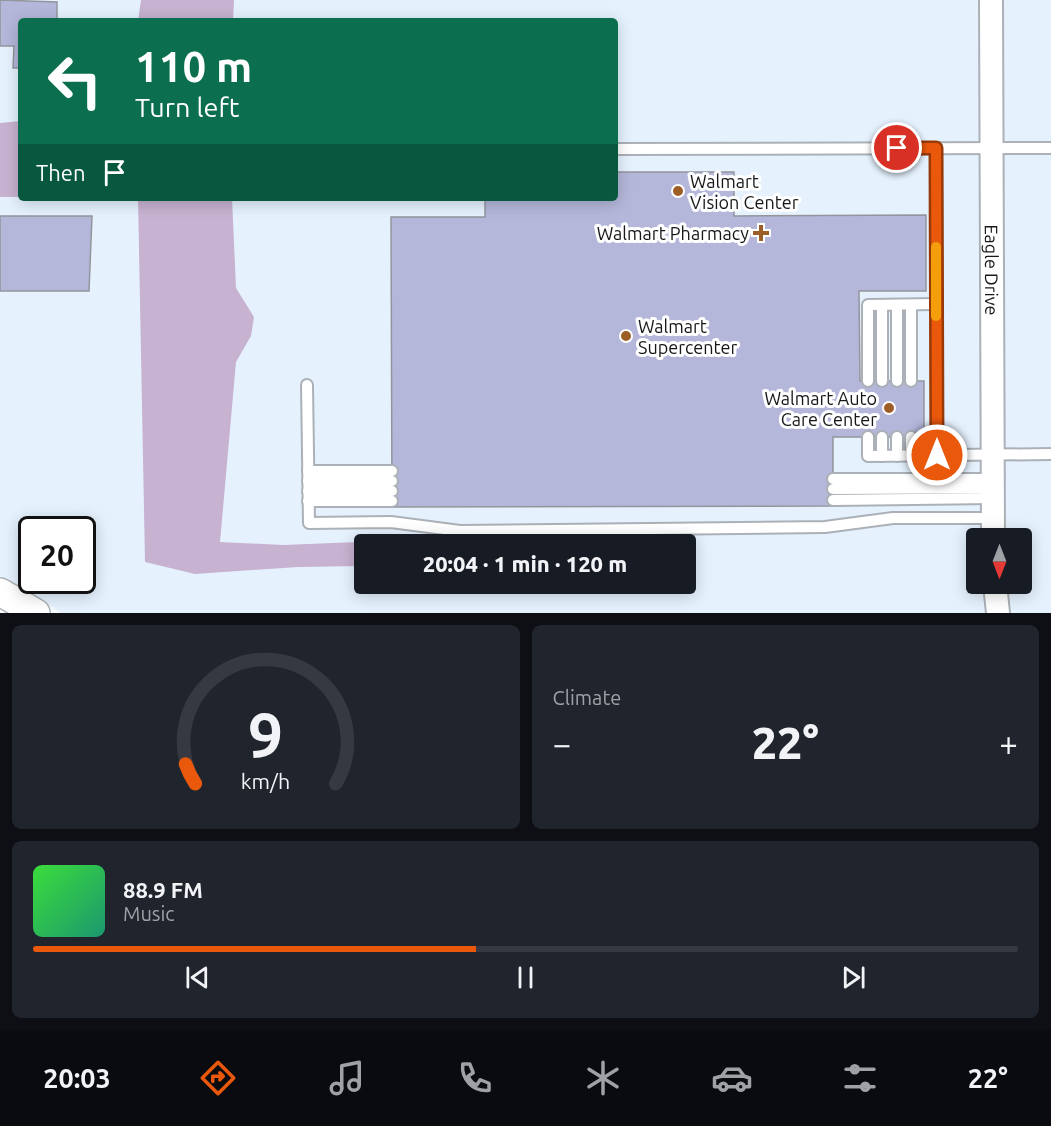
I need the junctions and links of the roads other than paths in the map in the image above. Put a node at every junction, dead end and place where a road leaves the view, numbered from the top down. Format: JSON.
{"nodes":[{"id":1,"x":991,"y":0,"type":"edge"},
{"id":2,"x":936,"y":148,"type":"junction"},
{"id":3,"x":991,"y":148,"type":"junction"},
{"id":4,"x":1051,"y":148,"type":"edge"},
{"id":5,"x":618,"y":149,"type":"edge"},
{"id":6,"x":882,"y":304,"type":"junction"},
{"id":7,"x":897,"y":304,"type":"junction"},
{"id":8,"x":911,"y":304,"type":"junction"},
{"id":9,"x":936,"y":304,"type":"junction"},
{"id":10,"x":868,"y":381,"type":"dead end"},
{"id":11,"x":882,"y":381,"type":"dead end"},
{"id":12,"x":897,"y":381,"type":"dead end"},
{"id":13,"x":911,"y":381,"type":"dead end"},
{"id":14,"x":307,"y":385,"type":"dead end"},
{"id":15,"x":868,"y":437,"type":"dead end"},
{"id":16,"x":882,"y":437,"type":"dead end"},
{"id":17,"x":897,"y":437,"type":"dead end"},
{"id":18,"x":911,"y":437,"type":"dead end"},
{"id":19,"x":1051,"y":454,"type":"edge"},
{"id":20,"x":937,"y":455,"type":"junction"},
{"id":21,"x":993,"y":455,"type":"junction"},
{"id":22,"x":882,"y":456,"type":"junction"},
{"id":23,"x":897,"y":456,"type":"junction"},
{"id":24,"x":911,"y":456,"type":"junction"},
{"id":25,"x":308,"y":486,"type":"junction"},
{"id":26,"x":993,"y":504,"type":"edge"},
{"id":27,"x":0,"y":592,"type":"edge"},
{"id":28,"x":996,"y":594,"type":"edge"},
{"id":29,"x":36,"y":613,"type":"edge"},
{"id":30,"x":998,"y":613,"type":"edge"}],
"edges":[{"from":1,"to":3,"type":"street","name":"Eagle Drive"},
{"from":2,"to":3,"type":"lane"},
{"from":2,"to":5,"type":"lane"},
{"from":2,"to":9,"type":"lane"},
{"from":3,"to":4,"type":"lane"},
{"from":3,"to":21,"type":"street","name":"Eagle Drive"},
{"from":6,"to":7,"type":"lane"},
{"from":6,"to":10,"type":"lane"},
{"from":6,"to":11,"type":"lane"},
{"from":7,"to":8,"type":"lane"},
{"from":7,"to":12,"type":"lane"},
{"from":8,"to":9,"type":"lane"},
{"from":8,"to":13,"type":"lane"},
{"from":9,"to":20,"type":"lane"},
{"from":14,"to":25,"type":"lane"},
{"from":15,"to":22,"type":"lane"},
{"from":16,"to":22,"type":"lane"},
{"from":17,"to":23,"type":"lane"},
{"from":18,"to":24,"type":"lane"},
{"from":19,"to":21,"type":"lane"},
{"from":20,"to":21,"type":"lane"},
{"from":20,"to":24,"type":"lane"},
{"from":21,"to":26,"type":"street","name":"Eagle Drive"},
{"from":22,"to":23,"type":"lane"},
{"from":23,"to":24,"type":"lane"},
{"from":25,"to":25,"type":"lane"},
{"from":25,"to":26,"type":"lane"},
{"from":26,"to":26,"type":"lane"},
{"from":27,"to":29,"type":"street"},
{"from":28,"to":30,"type":"street"}]}
